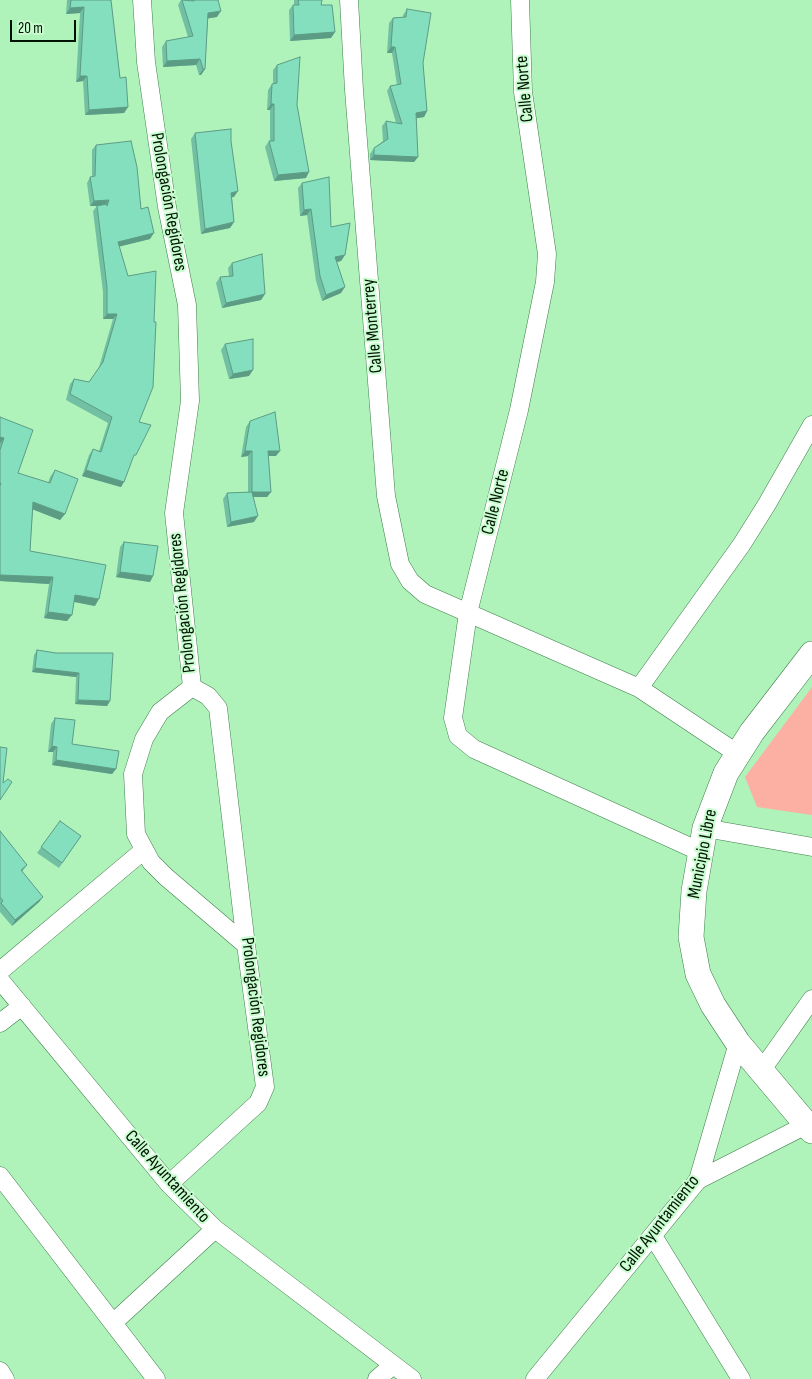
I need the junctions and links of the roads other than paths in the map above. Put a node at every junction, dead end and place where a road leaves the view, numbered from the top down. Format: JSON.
{"nodes":[{"id":1,"x":142,"y":0,"type":"edge"},
{"id":2,"x":349,"y":0,"type":"edge"},
{"id":3,"x":520,"y":0,"type":"edge"},
{"id":4,"x":812,"y":426,"type":"edge"},
{"id":5,"x":468,"y":613,"type":"junction"},
{"id":6,"x":812,"y":654,"type":"edge"},
{"id":7,"x":192,"y":687,"type":"junction"},
{"id":8,"x":639,"y":688,"type":"junction"},
{"id":9,"x":738,"y":754,"type":"junction"},
{"id":10,"x":703,"y":840,"type":"junction"},
{"id":11,"x":812,"y":847,"type":"edge"},
{"id":12,"x":144,"y":850,"type":"junction"},
{"id":13,"x":246,"y":945,"type":"junction"},
{"id":14,"x":0,"y":971,"type":"edge"},
{"id":15,"x":0,"y":980,"type":"edge"},
{"id":16,"x":812,"y":999,"type":"edge"},
{"id":17,"x":22,"y":1006,"type":"junction"},
{"id":18,"x":0,"y":1023,"type":"edge"},
{"id":19,"x":738,"y":1043,"type":"junction"},
{"id":20,"x":761,"y":1071,"type":"junction"},
{"id":21,"x":811,"y":1126,"type":"edge"},
{"id":22,"x":0,"y":1176,"type":"edge"},
{"id":23,"x":698,"y":1180,"type":"junction"},
{"id":24,"x":169,"y":1184,"type":"junction"},
{"id":25,"x":215,"y":1230,"type":"junction"},
{"id":26,"x":653,"y":1236,"type":"junction"},
{"id":27,"x":113,"y":1323,"type":"junction"},
{"id":28,"x":393,"y":1365,"type":"junction"},
{"id":29,"x":0,"y":1371,"type":"edge"},
{"id":30,"x":5,"y":1379,"type":"edge"},
{"id":31,"x":156,"y":1379,"type":"edge"},
{"id":32,"x":377,"y":1379,"type":"edge"},
{"id":33,"x":412,"y":1379,"type":"edge"},
{"id":34,"x":535,"y":1379,"type":"edge"},
{"id":35,"x":741,"y":1379,"type":"edge"}],
"edges":[{"from":1,"to":7,"type":"street","name":"Prolongación Regidores"},
{"from":2,"to":5,"type":"street","name":"Calle Monterrey"},
{"from":3,"to":5,"type":"street","name":"Calle Norte"},
{"from":4,"to":8,"type":"street"},
{"from":5,"to":8,"type":"street","name":"Calle Monterrey"},
{"from":5,"to":10,"type":"street","name":"Calle Norte"},
{"from":6,"to":9,"type":"street","name":"Municipio Libre"},
{"from":7,"to":12,"type":"street"},
{"from":7,"to":13,"type":"street","name":"Prolongación Regidores"},
{"from":8,"to":9,"type":"street","name":"Calle Monterrey"},
{"from":9,"to":10,"type":"street","name":"Municipio Libre"},
{"from":10,"to":11,"type":"street","name":"Calle Norte"},
{"from":10,"to":19,"type":"street","name":"Municipio Libre"},
{"from":12,"to":13,"type":"street"},
{"from":12,"to":14,"type":"street"},
{"from":13,"to":24,"type":"street","name":"Prolongación Regidores"},
{"from":15,"to":17,"type":"street","name":"Calle Ayuntamiento"},
{"from":16,"to":20,"type":"street"},
{"from":17,"to":18,"type":"street"},
{"from":17,"to":24,"type":"street","name":"Calle Ayuntamiento"},
{"from":19,"to":20,"type":"street","name":"Municipio Libre"},
{"from":19,"to":23,"type":"street","name":"Calle Ayuntamiento"},
{"from":20,"to":21,"type":"street","name":"Municipio Libre"},
{"from":21,"to":23,"type":"street"},
{"from":22,"to":27,"type":"street"},
{"from":23,"to":26,"type":"street","name":"Calle Ayuntamiento"},
{"from":24,"to":25,"type":"street","name":"Calle Ayuntamiento"},
{"from":25,"to":27,"type":"street"},
{"from":25,"to":28,"type":"street","name":"Calle Ayuntamiento"},
{"from":26,"to":34,"type":"street","name":"Calle Ayuntamiento"},
{"from":26,"to":35,"type":"street"},
{"from":27,"to":31,"type":"street"},
{"from":28,"to":32,"type":"street"},
{"from":28,"to":33,"type":"street","name":"Calle Ayuntamiento"},
{"from":29,"to":30,"type":"street"}]}
